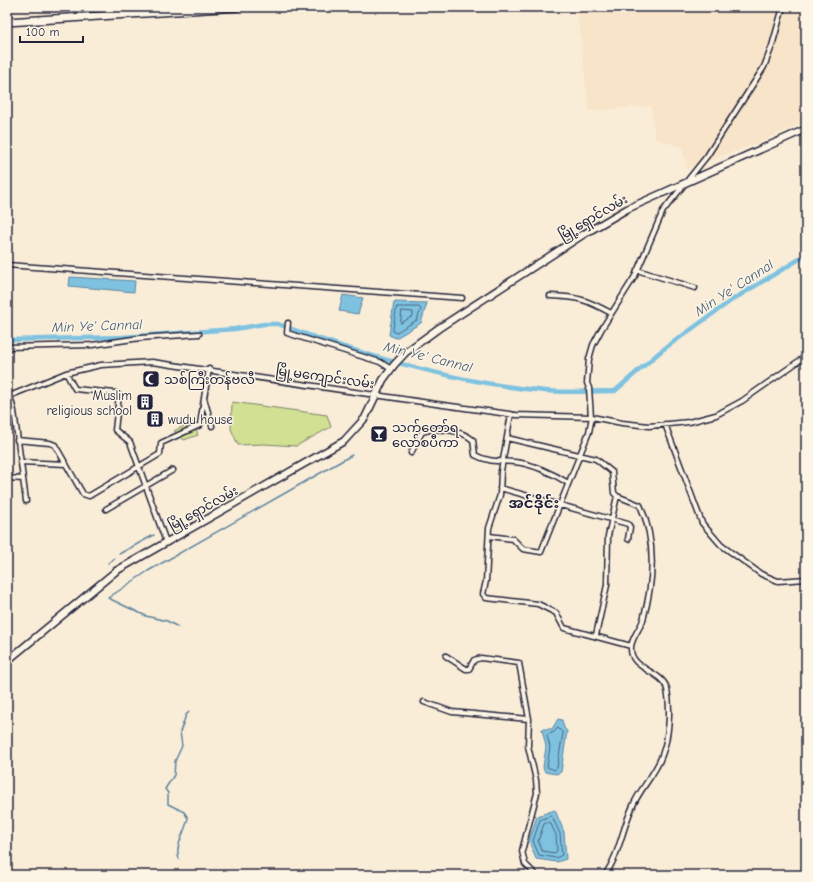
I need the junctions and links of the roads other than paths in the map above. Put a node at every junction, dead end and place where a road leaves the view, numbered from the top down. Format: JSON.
{"nodes":[{"id":1,"x":237,"y":7,"type":"edge"},
{"id":2,"x":783,"y":7,"type":"edge"},
{"id":3,"x":7,"y":22,"type":"edge"},
{"id":4,"x":806,"y":129,"type":"edge"},
{"id":5,"x":687,"y":181,"type":"junction"},
{"id":6,"x":7,"y":265,"type":"edge"},
{"id":7,"x":637,"y":270,"type":"junction"},
{"id":8,"x":695,"y":288,"type":"dead end"},
{"id":9,"x":550,"y":296,"type":"dead end"},
{"id":10,"x":462,"y":298,"type":"dead end"},
{"id":11,"x":611,"y":313,"type":"junction"},
{"id":12,"x":288,"y":323,"type":"dead end"},
{"id":13,"x":199,"y":334,"type":"dead end"},
{"id":14,"x":7,"y":347,"type":"edge"},
{"id":15,"x":806,"y":356,"type":"edge"},
{"id":16,"x":392,"y":367,"type":"junction"},
{"id":17,"x":209,"y":369,"type":"junction"},
{"id":18,"x":66,"y":373,"type":"junction"},
{"id":19,"x":375,"y":394,"type":"junction"},
{"id":20,"x":8,"y":397,"type":"edge"},
{"id":21,"x":204,"y":398,"type":"junction"},
{"id":22,"x":511,"y":414,"type":"junction"},
{"id":23,"x":592,"y":417,"type":"junction"},
{"id":24,"x":665,"y":424,"type":"junction"},
{"id":25,"x":212,"y":426,"type":"dead end"},
{"id":26,"x":507,"y":438,"type":"junction"},
{"id":27,"x":17,"y":440,"type":"junction"},
{"id":28,"x":411,"y":452,"type":"dead end"},
{"id":29,"x":580,"y":455,"type":"junction"},
{"id":30,"x":20,"y":462,"type":"junction"},
{"id":31,"x":503,"y":462,"type":"junction"},
{"id":32,"x":66,"y":464,"type":"junction"},
{"id":33,"x":140,"y":466,"type":"junction"},
{"id":34,"x":173,"y":470,"type":"dead end"},
{"id":35,"x":7,"y":478,"type":"edge"},
{"id":36,"x":23,"y":479,"type":"junction"},
{"id":37,"x":568,"y":483,"type":"junction"},
{"id":38,"x":147,"y":487,"type":"junction"},
{"id":39,"x":500,"y":488,"type":"junction"},
{"id":40,"x":617,"y":496,"type":"junction"},
{"id":41,"x":26,"y":501,"type":"dead end"},
{"id":42,"x":560,"y":504,"type":"junction"},
{"id":43,"x":106,"y":509,"type":"dead end"},
{"id":44,"x":610,"y":520,"type":"junction"},
{"id":45,"x":489,"y":536,"type":"junction"},
{"id":46,"x":628,"y":539,"type":"dead end"},
{"id":47,"x":166,"y":542,"type":"junction"},
{"id":48,"x":806,"y":579,"type":"edge"},
{"id":49,"x":596,"y":635,"type":"junction"},
{"id":50,"x":631,"y":646,"type":"junction"},
{"id":51,"x":446,"y":656,"type":"dead end"},
{"id":52,"x":7,"y":661,"type":"edge"},
{"id":53,"x":424,"y":702,"type":"dead end"},
{"id":54,"x":529,"y":719,"type":"junction"},
{"id":55,"x":7,"y":870,"type":"edge"},
{"id":56,"x":11,"y":875,"type":"edge"},
{"id":57,"x":536,"y":875,"type":"edge"},
{"id":58,"x":605,"y":875,"type":"edge"}],
"edges":[{"from":1,"to":3,"type":"highway"},
{"from":2,"to":5,"type":"street"},
{"from":4,"to":5,"type":"main road","name":"မြို့ရှောင်လမ်း"},
{"from":5,"to":7,"type":"street"},
{"from":5,"to":16,"type":"main road","name":"မြို့ရှောင်လမ်း"},
{"from":6,"to":10,"type":"street"},
{"from":7,"to":8,"type":"street"},
{"from":7,"to":11,"type":"street"},
{"from":9,"to":11,"type":"street"},
{"from":11,"to":23,"type":"street"},
{"from":12,"to":16,"type":"street"},
{"from":13,"to":14,"type":"street"},
{"from":15,"to":24,"type":"street","name":"မြို့မကျောင်းလမ်း"},
{"from":16,"to":19,"type":"main road","name":"မြို့ရှောင်လမ်း"},
{"from":17,"to":18,"type":"street","name":"မြို့မကျောင်းလမ်း"},
{"from":17,"to":19,"type":"street","name":"မြို့မကျောင်းလမ်း"},
{"from":17,"to":21,"type":"street"},
{"from":18,"to":20,"type":"street","name":"မြို့မကျောင်းလမ်း"},
{"from":18,"to":33,"type":"street"},
{"from":19,"to":22,"type":"street","name":"မြို့မကျောင်းလမ်း"},
{"from":19,"to":47,"type":"main road","name":"မြို့ရှောင်လမ်း"},
{"from":20,"to":27,"type":"street"},
{"from":21,"to":25,"type":"street"},
{"from":21,"to":33,"type":"street"},
{"from":22,"to":23,"type":"street","name":"မြို့မကျောင်းလမ်း"},
{"from":22,"to":26,"type":"street"},
{"from":23,"to":24,"type":"street","name":"မြို့မကျောင်းလမ်း"},
{"from":23,"to":29,"type":"street"},
{"from":24,"to":48,"type":"street"},
{"from":26,"to":29,"type":"street"},
{"from":26,"to":31,"type":"street"},
{"from":27,"to":30,"type":"street"},
{"from":27,"to":32,"type":"street"},
{"from":28,"to":31,"type":"street"},
{"from":29,"to":37,"type":"street"},
{"from":29,"to":40,"type":"street"},
{"from":30,"to":32,"type":"street"},
{"from":30,"to":36,"type":"street"},
{"from":31,"to":37,"type":"street"},
{"from":31,"to":39,"type":"street"},
{"from":32,"to":33,"type":"street"},
{"from":33,"to":38,"type":"street"},
{"from":34,"to":38,"type":"street"},
{"from":35,"to":36,"type":"street"},
{"from":36,"to":41,"type":"street"},
{"from":37,"to":42,"type":"street"},
{"from":38,"to":43,"type":"street"},
{"from":38,"to":47,"type":"street"},
{"from":39,"to":42,"type":"street"},
{"from":39,"to":45,"type":"street"},
{"from":40,"to":44,"type":"street"},
{"from":40,"to":50,"type":"street"},
{"from":42,"to":44,"type":"street"},
{"from":42,"to":45,"type":"street"},
{"from":44,"to":46,"type":"street"},
{"from":44,"to":49,"type":"street"},
{"from":45,"to":49,"type":"street"},
{"from":47,"to":52,"type":"main road","name":"မြို့ရှောင်လမ်း"},
{"from":49,"to":50,"type":"street"},
{"from":50,"to":58,"type":"street"},
{"from":51,"to":54,"type":"street"},
{"from":53,"to":54,"type":"street"},
{"from":54,"to":57,"type":"street"},
{"from":55,"to":56,"type":"street"}]}
